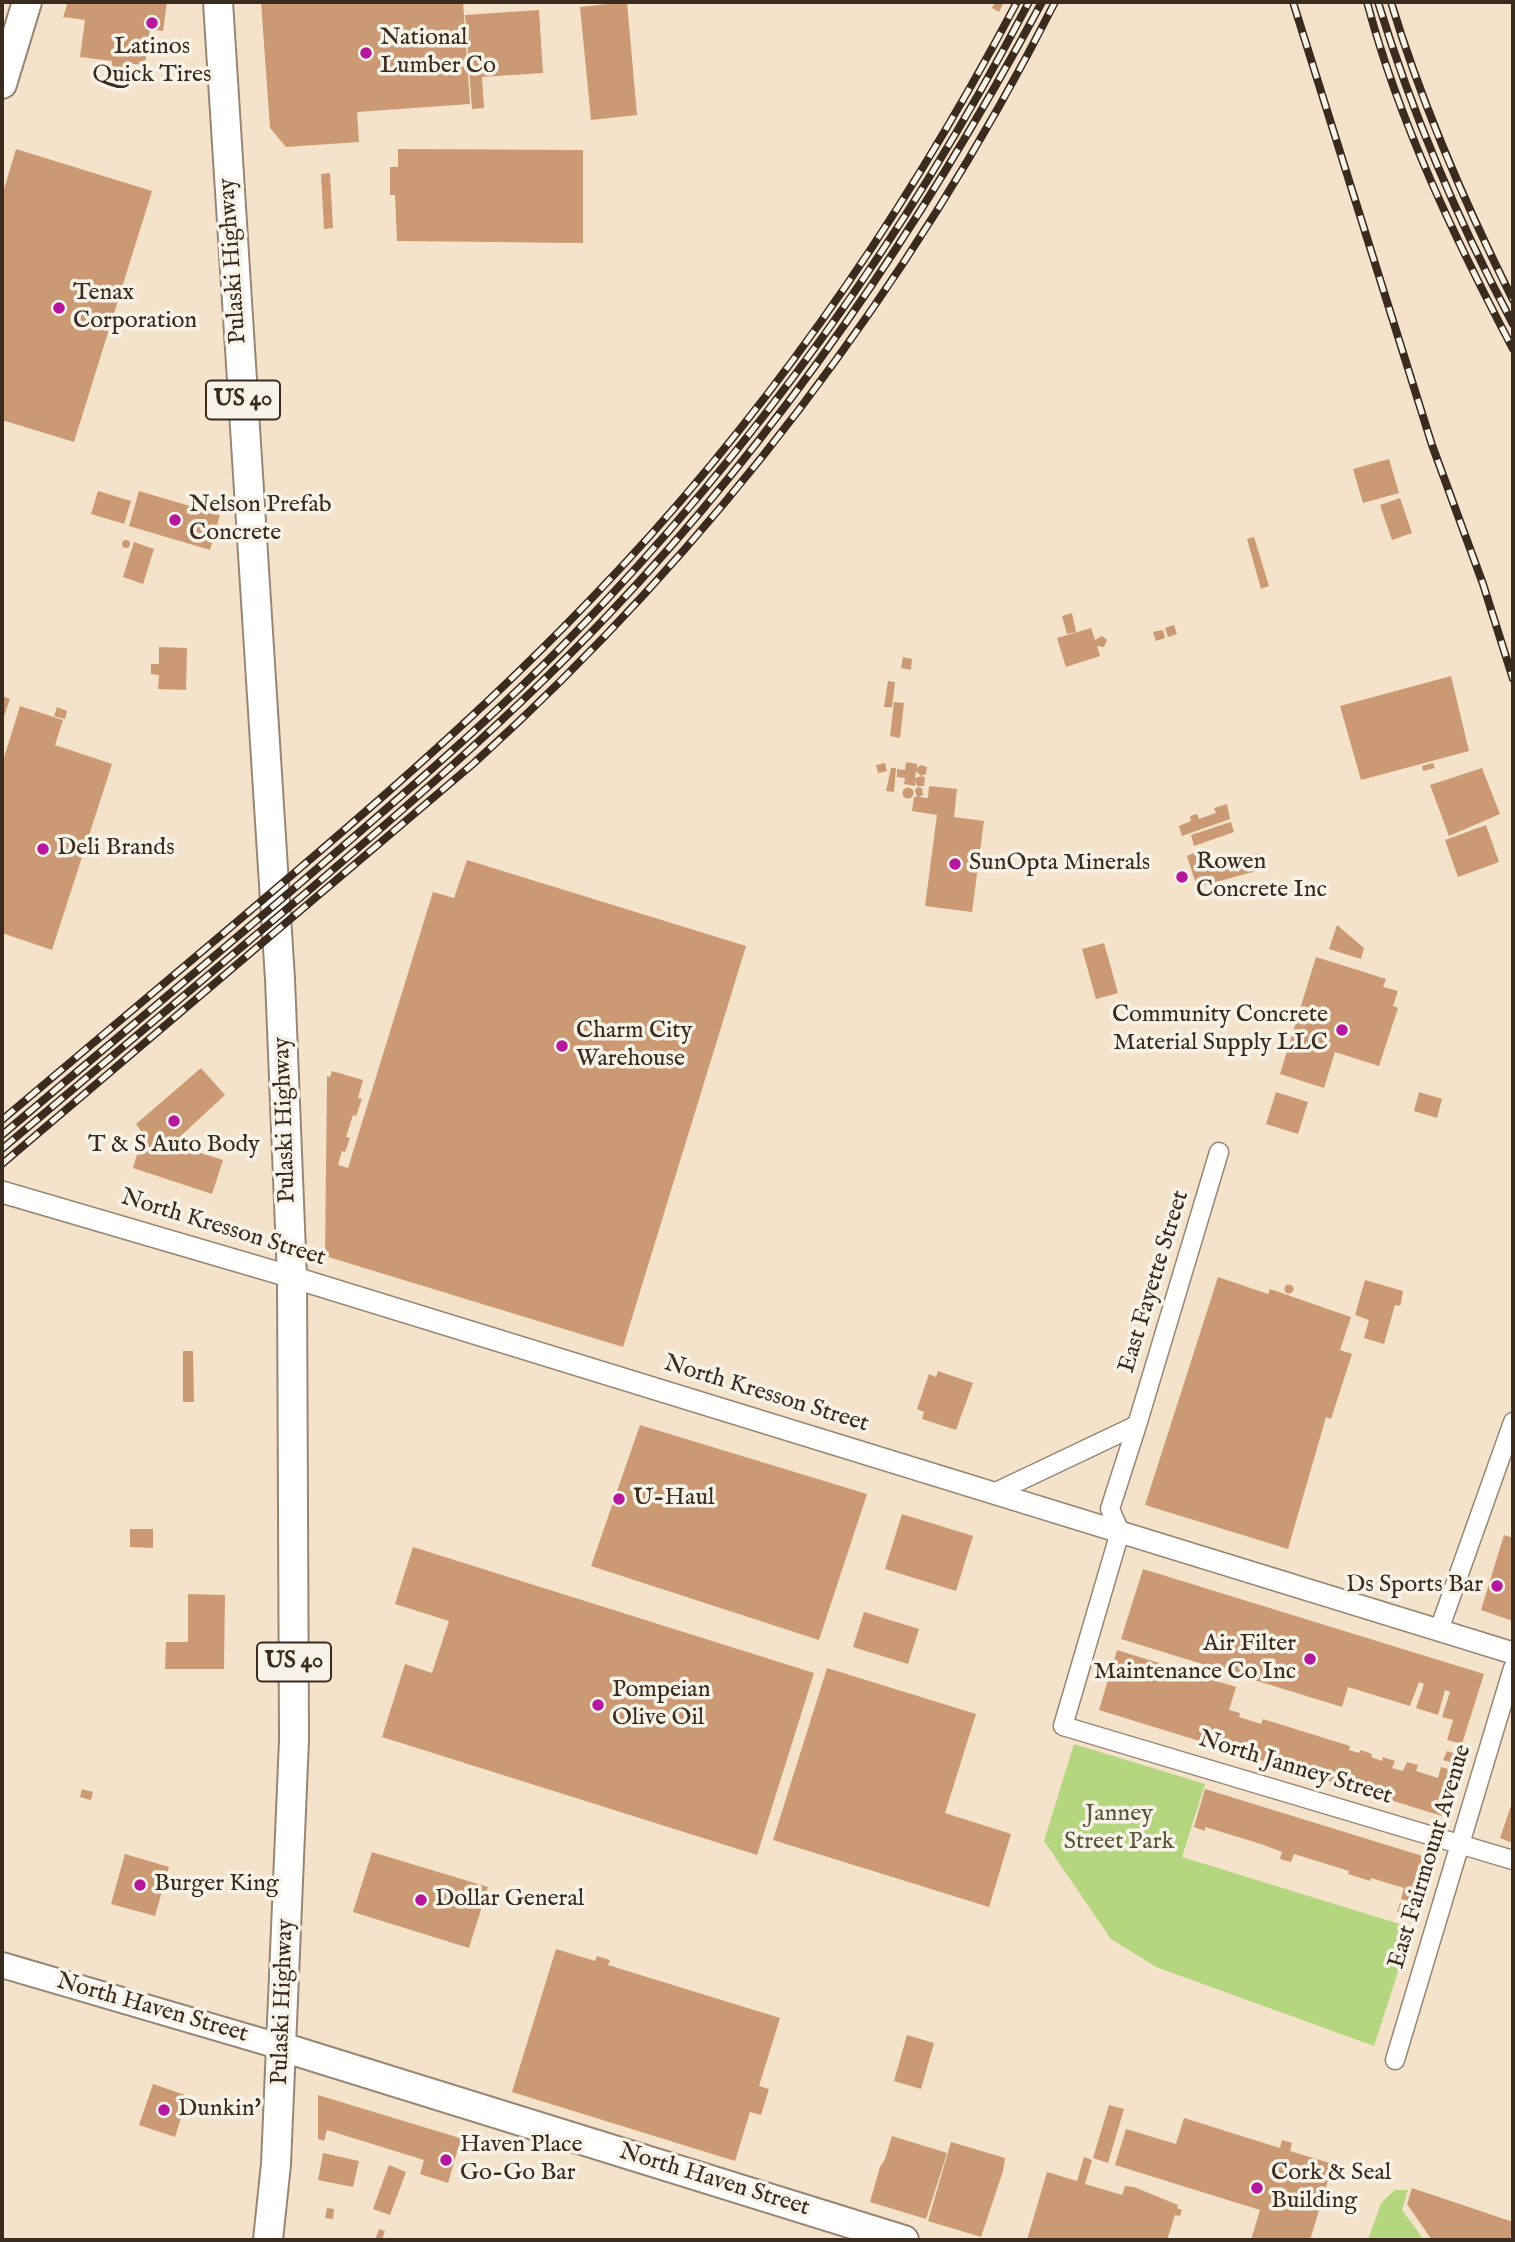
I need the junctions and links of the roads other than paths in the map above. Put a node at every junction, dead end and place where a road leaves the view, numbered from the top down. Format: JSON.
{"nodes":[{"id":1,"x":27,"y":2,"type":"edge"},
{"id":2,"x":218,"y":2,"type":"edge"},
{"id":3,"x":2,"y":84,"type":"edge"},
{"id":4,"x":1219,"y":1152,"type":"dead end"},
{"id":5,"x":2,"y":1192,"type":"edge"},
{"id":6,"x":292,"y":1277,"type":"junction"},
{"id":7,"x":1513,"y":1422,"type":"edge"},
{"id":8,"x":1138,"y":1425,"type":"junction"},
{"id":9,"x":994,"y":1493,"type":"junction"},
{"id":10,"x":1120,"y":1532,"type":"junction"},
{"id":11,"x":1439,"y":1630,"type":"junction"},
{"id":12,"x":1513,"y":1653,"type":"edge"},
{"id":13,"x":1513,"y":1668,"type":"edge"},
{"id":14,"x":1063,"y":1726,"type":"joint"},
{"id":15,"x":1461,"y":1844,"type":"junction"},
{"id":16,"x":1513,"y":1860,"type":"edge"},
{"id":17,"x":2,"y":1965,"type":"edge"},
{"id":18,"x":282,"y":2047,"type":"junction"},
{"id":19,"x":1395,"y":2060,"type":"dead end"},
{"id":20,"x":268,"y":2240,"type":"edge"},
{"id":21,"x":904,"y":2240,"type":"edge"}],
"edges":[{"from":1,"to":3,"type":"main road"},
{"from":2,"to":6,"type":"main road","name":"Pulaski Highway","number":"US 40"},
{"from":4,"to":8,"type":"street","name":"East Fayette Street"},
{"from":5,"to":6,"type":"street","name":"North Kresson Street"},
{"from":6,"to":9,"type":"street","name":"North Kresson Street"},
{"from":6,"to":18,"type":"main road","name":"Pulaski Highway","number":"US 40"},
{"from":7,"to":11,"type":"street"},
{"from":8,"to":9,"type":"street"},
{"from":8,"to":10,"type":"street","name":"East Fayette Street"},
{"from":9,"to":10,"type":"street","name":"North Kresson Street"},
{"from":10,"to":11,"type":"street","name":"North Kresson Street"},
{"from":10,"to":14,"type":"street","name":"East Fayette Street"},
{"from":11,"to":12,"type":"street","name":"North Kresson Street"},
{"from":13,"to":15,"type":"street","name":"East Fairmount Avenue"},
{"from":14,"to":15,"type":"street","name":"North Janney Street"},
{"from":15,"to":16,"type":"street","name":"North Janney Street"},
{"from":15,"to":19,"type":"street","name":"East Fairmount Avenue"},
{"from":17,"to":18,"type":"main road","name":"North Haven Street"},
{"from":18,"to":20,"type":"main road","name":"Pulaski Highway","number":"US 40"},
{"from":18,"to":21,"type":"main road","name":"North Haven Street"}]}
